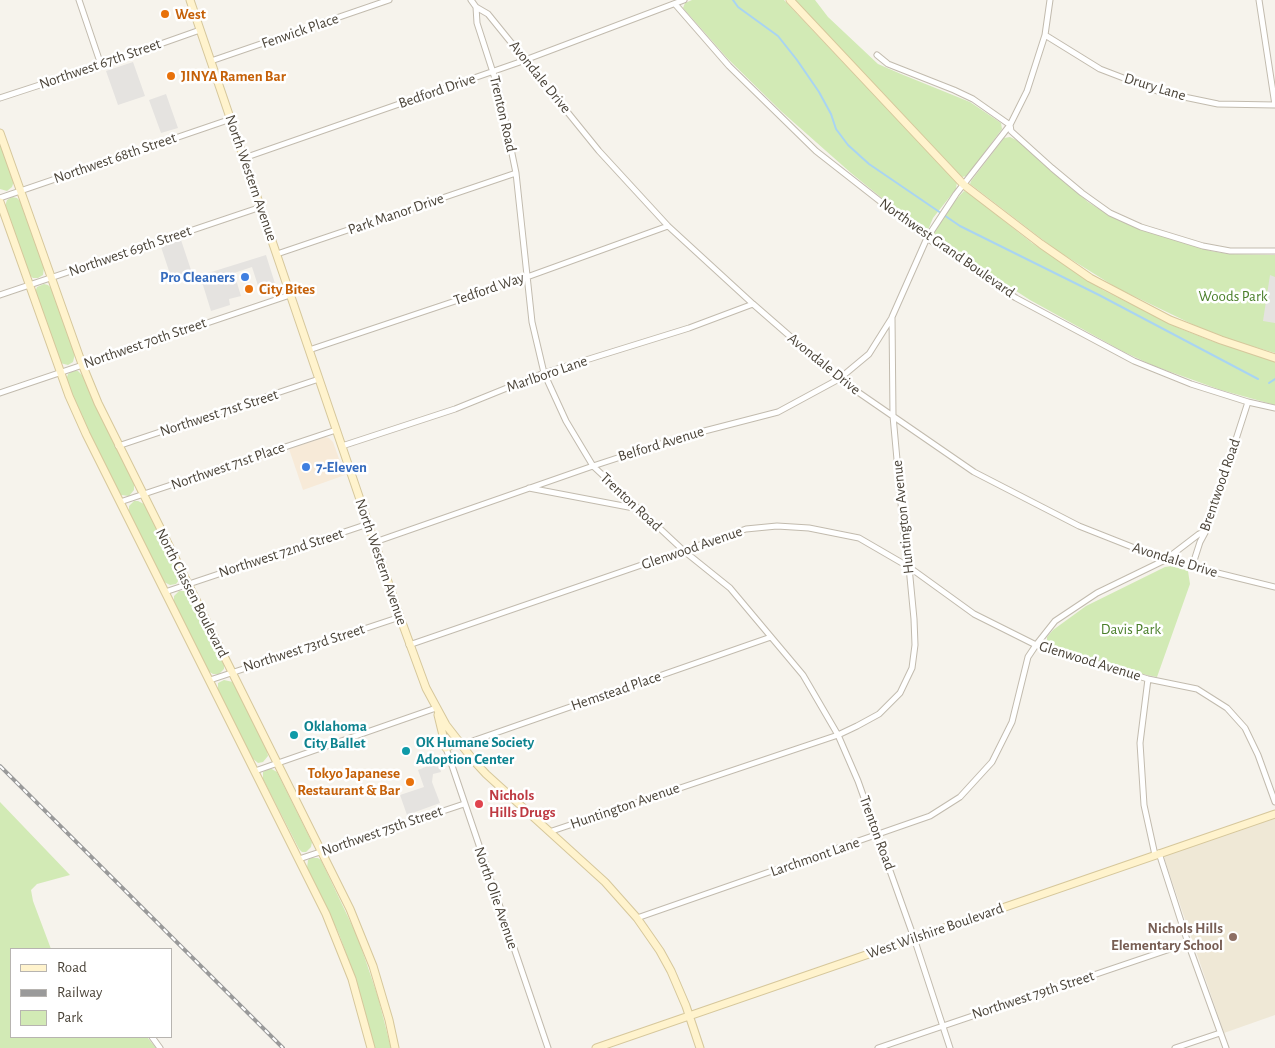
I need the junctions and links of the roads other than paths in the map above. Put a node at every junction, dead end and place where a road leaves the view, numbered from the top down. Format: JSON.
{"nodes":[{"id":1,"x":79,"y":0,"type":"edge"},
{"id":2,"x":190,"y":0,"type":"edge"},
{"id":3,"x":389,"y":0,"type":"edge"},
{"id":4,"x":471,"y":0,"type":"edge"},
{"id":5,"x":684,"y":0,"type":"edge"},
{"id":6,"x":790,"y":0,"type":"edge"},
{"id":7,"x":1050,"y":0,"type":"edge"},
{"id":8,"x":1259,"y":0,"type":"edge"},
{"id":9,"x":675,"y":4,"type":"junction"},
{"id":10,"x":476,"y":7,"type":"junction"},
{"id":11,"x":200,"y":30,"type":"junction"},
{"id":12,"x":1045,"y":35,"type":"junction"},
{"id":13,"x":877,"y":55,"type":"dead end"},
{"id":14,"x":526,"y":60,"type":"junction"},
{"id":15,"x":211,"y":61,"type":"junction"},
{"id":16,"x":102,"y":65,"type":"junction"},
{"id":17,"x":493,"y":72,"type":"junction"},
{"id":18,"x":0,"y":98,"type":"edge"},
{"id":19,"x":1275,"y":105,"type":"edge"},
{"id":20,"x":231,"y":119,"type":"junction"},
{"id":21,"x":1010,"y":125,"type":"junction"},
{"id":22,"x":0,"y":133,"type":"edge"},
{"id":23,"x":244,"y":158,"type":"junction"},
{"id":24,"x":516,"y":174,"type":"junction"},
{"id":25,"x":964,"y":185,"type":"junction"},
{"id":26,"x":20,"y":190,"type":"junction"},
{"id":27,"x":0,"y":198,"type":"edge"},
{"id":28,"x":0,"y":202,"type":"edge"},
{"id":29,"x":261,"y":207,"type":"junction"},
{"id":30,"x":668,"y":226,"type":"junction"},
{"id":31,"x":927,"y":238,"type":"junction"},
{"id":32,"x":1275,"y":251,"type":"edge"},
{"id":33,"x":277,"y":254,"type":"junction"},
{"id":34,"x":527,"y":277,"type":"junction"},
{"id":35,"x":51,"y":278,"type":"junction"},
{"id":36,"x":28,"y":285,"type":"junction"},
{"id":37,"x":290,"y":294,"type":"junction"},
{"id":38,"x":0,"y":295,"type":"edge"},
{"id":39,"x":753,"y":304,"type":"junction"},
{"id":40,"x":892,"y":317,"type":"junction"},
{"id":41,"x":309,"y":350,"type":"junction"},
{"id":42,"x":1275,"y":358,"type":"edge"},
{"id":43,"x":82,"y":364,"type":"junction"},
{"id":44,"x":59,"y":372,"type":"junction"},
{"id":45,"x":544,"y":373,"type":"junction"},
{"id":46,"x":319,"y":379,"type":"junction"},
{"id":47,"x":839,"y":379,"type":"junction"},
{"id":48,"x":0,"y":393,"type":"edge"},
{"id":49,"x":1248,"y":402,"type":"junction"},
{"id":50,"x":1275,"y":408,"type":"edge"},
{"id":51,"x":893,"y":416,"type":"junction"},
{"id":52,"x":336,"y":430,"type":"junction"},
{"id":53,"x":118,"y":446,"type":"junction"},
{"id":54,"x":342,"y":446,"type":"junction"},
{"id":55,"x":593,"y":466,"type":"junction"},
{"id":56,"x":529,"y":488,"type":"junction"},
{"id":57,"x":143,"y":495,"type":"junction"},
{"id":58,"x":120,"y":502,"type":"junction"},
{"id":59,"x":639,"y":509,"type":"junction"},
{"id":60,"x":368,"y":524,"type":"junction"},
{"id":61,"x":1206,"y":531,"type":"junction"},
{"id":62,"x":375,"y":542,"type":"junction"},
{"id":63,"x":684,"y":551,"type":"junction"},
{"id":64,"x":1165,"y":560,"type":"junction"},
{"id":65,"x":909,"y":567,"type":"junction"},
{"id":66,"x":1192,"y":567,"type":"junction"},
{"id":67,"x":187,"y":584,"type":"junction"},
{"id":68,"x":1275,"y":587,"type":"edge"},
{"id":69,"x":165,"y":592,"type":"junction"},
{"id":70,"x":400,"y":617,"type":"junction"},
{"id":71,"x":771,"y":637,"type":"junction"},
{"id":72,"x":1036,"y":644,"type":"junction"},
{"id":73,"x":410,"y":646,"type":"junction"},
{"id":74,"x":232,"y":672,"type":"junction"},
{"id":75,"x":1148,"y":679,"type":"junction"},
{"id":76,"x":210,"y":680,"type":"junction"},
{"id":77,"x":436,"y":708,"type":"junction"},
{"id":78,"x":838,"y":735,"type":"junction"},
{"id":79,"x":459,"y":743,"type":"junction"},
{"id":80,"x":446,"y":748,"type":"junction"},
{"id":81,"x":278,"y":763,"type":"junction"},
{"id":82,"x":255,"y":771,"type":"junction"},
{"id":83,"x":1275,"y":802,"type":"edge"},
{"id":84,"x":464,"y":804,"type":"junction"},
{"id":85,"x":1275,"y":814,"type":"edge"},
{"id":86,"x":549,"y":832,"type":"junction"},
{"id":87,"x":878,"y":835,"type":"junction"},
{"id":88,"x":322,"y":851,"type":"junction"},
{"id":89,"x":1157,"y":854,"type":"junction"},
{"id":90,"x":299,"y":859,"type":"junction"},
{"id":91,"x":637,"y":918,"type":"junction"},
{"id":92,"x":914,"y":938,"type":"junction"},
{"id":93,"x":1188,"y":944,"type":"junction"},
{"id":94,"x":689,"y":1015,"type":"junction"},
{"id":95,"x":942,"y":1025,"type":"junction"},
{"id":96,"x":1220,"y":1033,"type":"junction"},
{"id":97,"x":371,"y":1048,"type":"edge"},
{"id":98,"x":395,"y":1048,"type":"edge"},
{"id":99,"x":548,"y":1048,"type":"edge"},
{"id":100,"x":596,"y":1048,"type":"edge"},
{"id":101,"x":700,"y":1048,"type":"edge"},
{"id":102,"x":878,"y":1048,"type":"edge"},
{"id":103,"x":950,"y":1048,"type":"edge"},
{"id":104,"x":1175,"y":1048,"type":"edge"},
{"id":105,"x":1226,"y":1048,"type":"edge"}],
"edges":[{"from":1,"to":16,"type":"street"},
{"from":2,"to":11,"type":"street","name":"North Western Avenue"},
{"from":3,"to":15,"type":"street","name":"Fenwick Place"},
{"from":4,"to":10,"type":"street","name":"Avondale Drive"},
{"from":5,"to":9,"type":"street","name":"Bedford Drive"},
{"from":6,"to":25,"type":"street"},
{"from":7,"to":12,"type":"street","name":"Huntington Avenue"},
{"from":8,"to":19,"type":"street"},
{"from":9,"to":14,"type":"street","name":"Bedford Drive"},
{"from":9,"to":31,"type":"street","name":"Northwest Grand Boulevard"},
{"from":10,"to":14,"type":"street","name":"Avondale Drive"},
{"from":10,"to":17,"type":"street","name":"Trenton Road"},
{"from":11,"to":15,"type":"street","name":"North Western Avenue"},
{"from":11,"to":16,"type":"street","name":"Northwest 67th Street"},
{"from":12,"to":19,"type":"street","name":"Drury Lane"},
{"from":12,"to":21,"type":"street","name":"Huntington Avenue"},
{"from":13,"to":21,"type":"street"},
{"from":14,"to":17,"type":"street","name":"Bedford Drive"},
{"from":14,"to":30,"type":"street","name":"Avondale Drive"},
{"from":15,"to":20,"type":"street","name":"North Western Avenue"},
{"from":16,"to":18,"type":"street","name":"Northwest 67th Street"},
{"from":17,"to":23,"type":"street","name":"Bedford Drive"},
{"from":17,"to":24,"type":"street","name":"Trenton Road"},
{"from":20,"to":23,"type":"street","name":"North Western Avenue"},
{"from":20,"to":26,"type":"street","name":"Northwest 68th Street"},
{"from":21,"to":25,"type":"street","name":"Huntington Avenue"},
{"from":21,"to":32,"type":"street"},
{"from":22,"to":26,"type":"street","name":"North Classen Boulevard"},
{"from":23,"to":29,"type":"street","name":"North Western Avenue"},
{"from":24,"to":33,"type":"street","name":"Park Manor Drive"},
{"from":24,"to":34,"type":"street","name":"Trenton Road"},
{"from":25,"to":31,"type":"street","name":"Huntington Avenue"},
{"from":25,"to":42,"type":"street"},
{"from":26,"to":27,"type":"street","name":"Northwest 68th Street"},
{"from":26,"to":35,"type":"street","name":"North Classen Boulevard"},
{"from":28,"to":36,"type":"street","name":"North Classen Boulevard"},
{"from":29,"to":33,"type":"street","name":"North Western Avenue"},
{"from":29,"to":35,"type":"street","name":"Northwest 69th Street"},
{"from":30,"to":34,"type":"street","name":"Tedford Way"},
{"from":30,"to":39,"type":"street","name":"Avondale Drive"},
{"from":31,"to":40,"type":"street","name":"Huntington Avenue"},
{"from":31,"to":49,"type":"street","name":"Northwest Grand Boulevard"},
{"from":33,"to":37,"type":"street","name":"North Western Avenue"},
{"from":34,"to":41,"type":"street","name":"Tedford Way"},
{"from":34,"to":45,"type":"street","name":"Trenton Road"},
{"from":35,"to":36,"type":"street","name":"Northwest 69th Street"},
{"from":35,"to":43,"type":"street","name":"North Classen Boulevard"},
{"from":36,"to":38,"type":"street","name":"Northwest 69th Street"},
{"from":36,"to":44,"type":"street","name":"North Classen Boulevard"},
{"from":37,"to":41,"type":"street","name":"North Western Avenue"},
{"from":37,"to":43,"type":"street","name":"Northwest 70th Street"},
{"from":39,"to":45,"type":"street","name":"Marlboro Lane"},
{"from":39,"to":47,"type":"street","name":"Avondale Drive"},
{"from":40,"to":47,"type":"street","name":"Belford Avenue"},
{"from":40,"to":51,"type":"street","name":"Huntington Avenue"},
{"from":41,"to":46,"type":"street","name":"North Western Avenue"},
{"from":43,"to":44,"type":"street","name":"Northwest 70th Street"},
{"from":43,"to":53,"type":"street","name":"North Classen Boulevard"},
{"from":44,"to":48,"type":"street","name":"Northwest 70th Street"},
{"from":44,"to":58,"type":"street","name":"North Classen Boulevard"},
{"from":45,"to":54,"type":"street","name":"Marlboro Lane"},
{"from":45,"to":55,"type":"street","name":"Trenton Road"},
{"from":46,"to":52,"type":"street","name":"North Western Avenue"},
{"from":46,"to":53,"type":"street","name":"Northwest 71st Street"},
{"from":47,"to":51,"type":"street","name":"Avondale Drive"},
{"from":47,"to":55,"type":"street","name":"Belford Avenue"},
{"from":49,"to":50,"type":"street","name":"Northwest Grand Boulevard"},
{"from":49,"to":61,"type":"street","name":"Brentwood Road"},
{"from":51,"to":64,"type":"street","name":"Avondale Drive"},
{"from":51,"to":65,"type":"street","name":"Huntington Avenue"},
{"from":52,"to":54,"type":"street","name":"North Western Avenue"},
{"from":52,"to":57,"type":"street","name":"Northwest 71st Place"},
{"from":53,"to":57,"type":"street","name":"North Classen Boulevard"},
{"from":54,"to":60,"type":"street","name":"North Western Avenue"},
{"from":55,"to":56,"type":"street","name":"Belford Avenue"},
{"from":55,"to":59,"type":"street","name":"Trenton Road"},
{"from":56,"to":59,"type":"street"},
{"from":56,"to":62,"type":"street","name":"Belford Avenue"},
{"from":57,"to":58,"type":"street","name":"Northwest 71st Place"},
{"from":57,"to":67,"type":"street","name":"North Classen Boulevard"},
{"from":58,"to":69,"type":"street","name":"North Classen Boulevard"},
{"from":59,"to":63,"type":"street","name":"Trenton Road"},
{"from":60,"to":62,"type":"street","name":"North Western Avenue"},
{"from":60,"to":67,"type":"street","name":"Northwest 72nd Street"},
{"from":61,"to":64,"type":"street","name":"Larchmont Lane"},
{"from":61,"to":66,"type":"street","name":"Brentwood Road"},
{"from":62,"to":70,"type":"street","name":"North Western Avenue"},
{"from":63,"to":65,"type":"street","name":"Glenwood Avenue"},
{"from":63,"to":71,"type":"street","name":"Trenton Road"},
{"from":63,"to":73,"type":"street","name":"Glenwood Avenue"},
{"from":64,"to":66,"type":"street","name":"Avondale Drive"},
{"from":64,"to":72,"type":"street","name":"Larchmont Lane"},
{"from":65,"to":72,"type":"street","name":"Glenwood Avenue"},
{"from":65,"to":78,"type":"street","name":"Huntington Avenue"},
{"from":66,"to":68,"type":"street","name":"Avondale Drive"},
{"from":67,"to":69,"type":"street","name":"Northwest 72nd Street"},
{"from":67,"to":74,"type":"street","name":"North Classen Boulevard"},
{"from":69,"to":76,"type":"street","name":"North Classen Boulevard"},
{"from":70,"to":73,"type":"street","name":"North Western Avenue"},
{"from":70,"to":74,"type":"street","name":"Northwest 73rd Street"},
{"from":71,"to":78,"type":"street","name":"Trenton Road"},
{"from":71,"to":79,"type":"street","name":"Hemstead Place"},
{"from":72,"to":75,"type":"street","name":"Glenwood Avenue"},
{"from":72,"to":87,"type":"street","name":"Larchmont Lane"},
{"from":73,"to":77,"type":"street","name":"North Western Avenue"},
{"from":74,"to":76,"type":"street","name":"Northwest 73rd Street"},
{"from":74,"to":81,"type":"street","name":"North Classen Boulevard"},
{"from":75,"to":83,"type":"street","name":"Glenwood Avenue"},
{"from":75,"to":89,"type":"street"},
{"from":76,"to":82,"type":"street","name":"North Classen Boulevard"},
{"from":77,"to":79,"type":"street","name":"North Western Avenue"},
{"from":77,"to":80,"type":"street"},
{"from":77,"to":81,"type":"street"},
{"from":78,"to":86,"type":"street","name":"Huntington Avenue"},
{"from":78,"to":87,"type":"street","name":"Trenton Road"},
{"from":79,"to":80,"type":"street"},
{"from":79,"to":86,"type":"street","name":"North Western Avenue"},
{"from":80,"to":84,"type":"street","name":"North Olie Avenue"},
{"from":81,"to":82,"type":"street"},
{"from":81,"to":88,"type":"street","name":"North Classen Boulevard"},
{"from":82,"to":90,"type":"street","name":"North Classen Boulevard"},
{"from":84,"to":88,"type":"street","name":"Northwest 75th Street"},
{"from":84,"to":99,"type":"street","name":"North Olie Avenue"},
{"from":85,"to":89,"type":"street","name":"West Wilshire Boulevard"},
{"from":86,"to":91,"type":"street","name":"North Western Avenue"},
{"from":87,"to":91,"type":"street","name":"Larchmont Lane"},
{"from":87,"to":92,"type":"street","name":"Trenton Road"},
{"from":88,"to":90,"type":"street","name":"Northwest 75th Street"},
{"from":88,"to":98,"type":"street","name":"North Classen Boulevard"},
{"from":89,"to":92,"type":"street","name":"West Wilshire Boulevard"},
{"from":89,"to":93,"type":"street"},
{"from":90,"to":97,"type":"street","name":"North Classen Boulevard"},
{"from":91,"to":94,"type":"street","name":"North Western Avenue"},
{"from":92,"to":94,"type":"street","name":"West Wilshire Boulevard"},
{"from":92,"to":95,"type":"street","name":"Trenton Road"},
{"from":93,"to":95,"type":"street","name":"Northwest 79th Street"},
{"from":93,"to":96,"type":"street"},
{"from":94,"to":100,"type":"street","name":"West Wilshire Boulevard"},
{"from":94,"to":101,"type":"street","name":"North Western Avenue"},
{"from":95,"to":102,"type":"street","name":"Northwest 79th Street"},
{"from":95,"to":103,"type":"street","name":"Trenton Road"},
{"from":96,"to":104,"type":"street"},
{"from":96,"to":105,"type":"street"}]}
